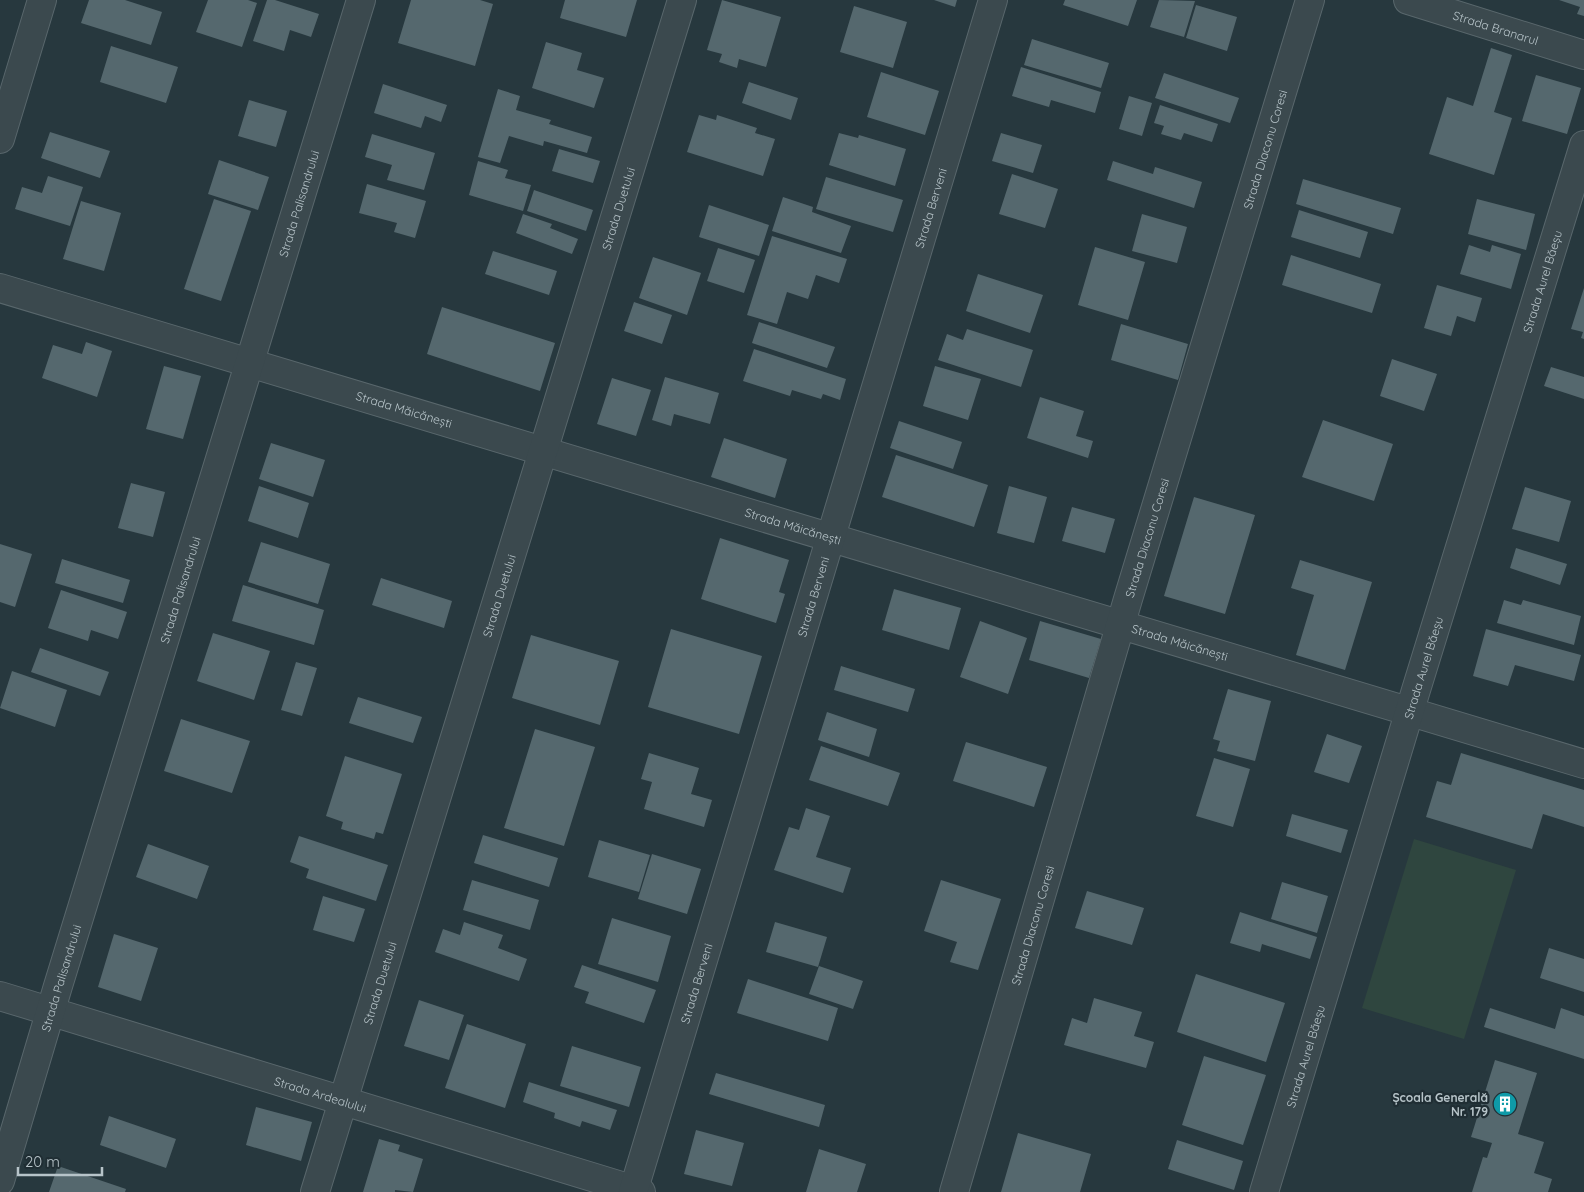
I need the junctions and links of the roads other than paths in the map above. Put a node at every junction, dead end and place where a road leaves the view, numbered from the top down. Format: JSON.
{"nodes":[{"id":1,"x":42,"y":0,"type":"edge"},
{"id":2,"x":361,"y":0,"type":"edge"},
{"id":3,"x":682,"y":0,"type":"edge"},
{"id":4,"x":993,"y":0,"type":"edge"},
{"id":5,"x":1310,"y":0,"type":"edge"},
{"id":6,"x":1408,"y":0,"type":"edge"},
{"id":7,"x":1584,"y":54,"type":"edge"},
{"id":8,"x":0,"y":139,"type":"edge"},
{"id":9,"x":1584,"y":145,"type":"edge"},
{"id":10,"x":0,"y":288,"type":"edge"},
{"id":11,"x":250,"y":363,"type":"junction"},
{"id":12,"x":544,"y":451,"type":"junction"},
{"id":13,"x":831,"y":538,"type":"junction"},
{"id":14,"x":1121,"y":623,"type":"junction"},
{"id":15,"x":1410,"y":711,"type":"junction"},
{"id":16,"x":1584,"y":764,"type":"edge"},
{"id":17,"x":0,"y":996,"type":"edge"},
{"id":18,"x":50,"y":1012,"type":"junction"},
{"id":19,"x":341,"y":1102,"type":"junction"},
{"id":20,"x":0,"y":1181,"type":"edge"},
{"id":21,"x":636,"y":1191,"type":"edge"},
{"id":22,"x":315,"y":1192,"type":"edge"},
{"id":23,"x":954,"y":1192,"type":"edge"},
{"id":24,"x":1264,"y":1192,"type":"edge"}],
"edges":[{"from":1,"to":8,"type":"street"},
{"from":2,"to":11,"type":"street","name":"Strada Palisandrului"},
{"from":3,"to":12,"type":"street","name":"Strada Duetului"},
{"from":4,"to":13,"type":"street","name":"Strada Berveni"},
{"from":5,"to":14,"type":"street","name":"Strada Diaconu Coresi"},
{"from":6,"to":7,"type":"street","name":"Strada Branarul"},
{"from":9,"to":15,"type":"street","name":"Strada Aurel Băeșu"},
{"from":10,"to":11,"type":"street","name":"Strada Măicănești"},
{"from":11,"to":12,"type":"street","name":"Strada Măicănești"},
{"from":11,"to":18,"type":"street","name":"Strada Palisandrului"},
{"from":12,"to":13,"type":"street","name":"Strada Măicănești"},
{"from":12,"to":19,"type":"street","name":"Strada Duetului"},
{"from":13,"to":14,"type":"street","name":"Strada Măicănești"},
{"from":13,"to":21,"type":"street","name":"Strada Berveni"},
{"from":14,"to":15,"type":"street","name":"Strada Măicănești"},
{"from":14,"to":23,"type":"street","name":"Strada Diaconu Coresi"},
{"from":15,"to":16,"type":"street","name":"Strada Măicănești"},
{"from":15,"to":24,"type":"street","name":"Strada Aurel Băeșu"},
{"from":17,"to":18,"type":"street","name":"Strada Ardealului"},
{"from":18,"to":19,"type":"street","name":"Strada Ardealului"},
{"from":18,"to":20,"type":"street","name":"Strada Palisandrului"},
{"from":19,"to":21,"type":"street","name":"Strada Ardealului"},
{"from":19,"to":22,"type":"street","name":"Strada Duetului"}]}
